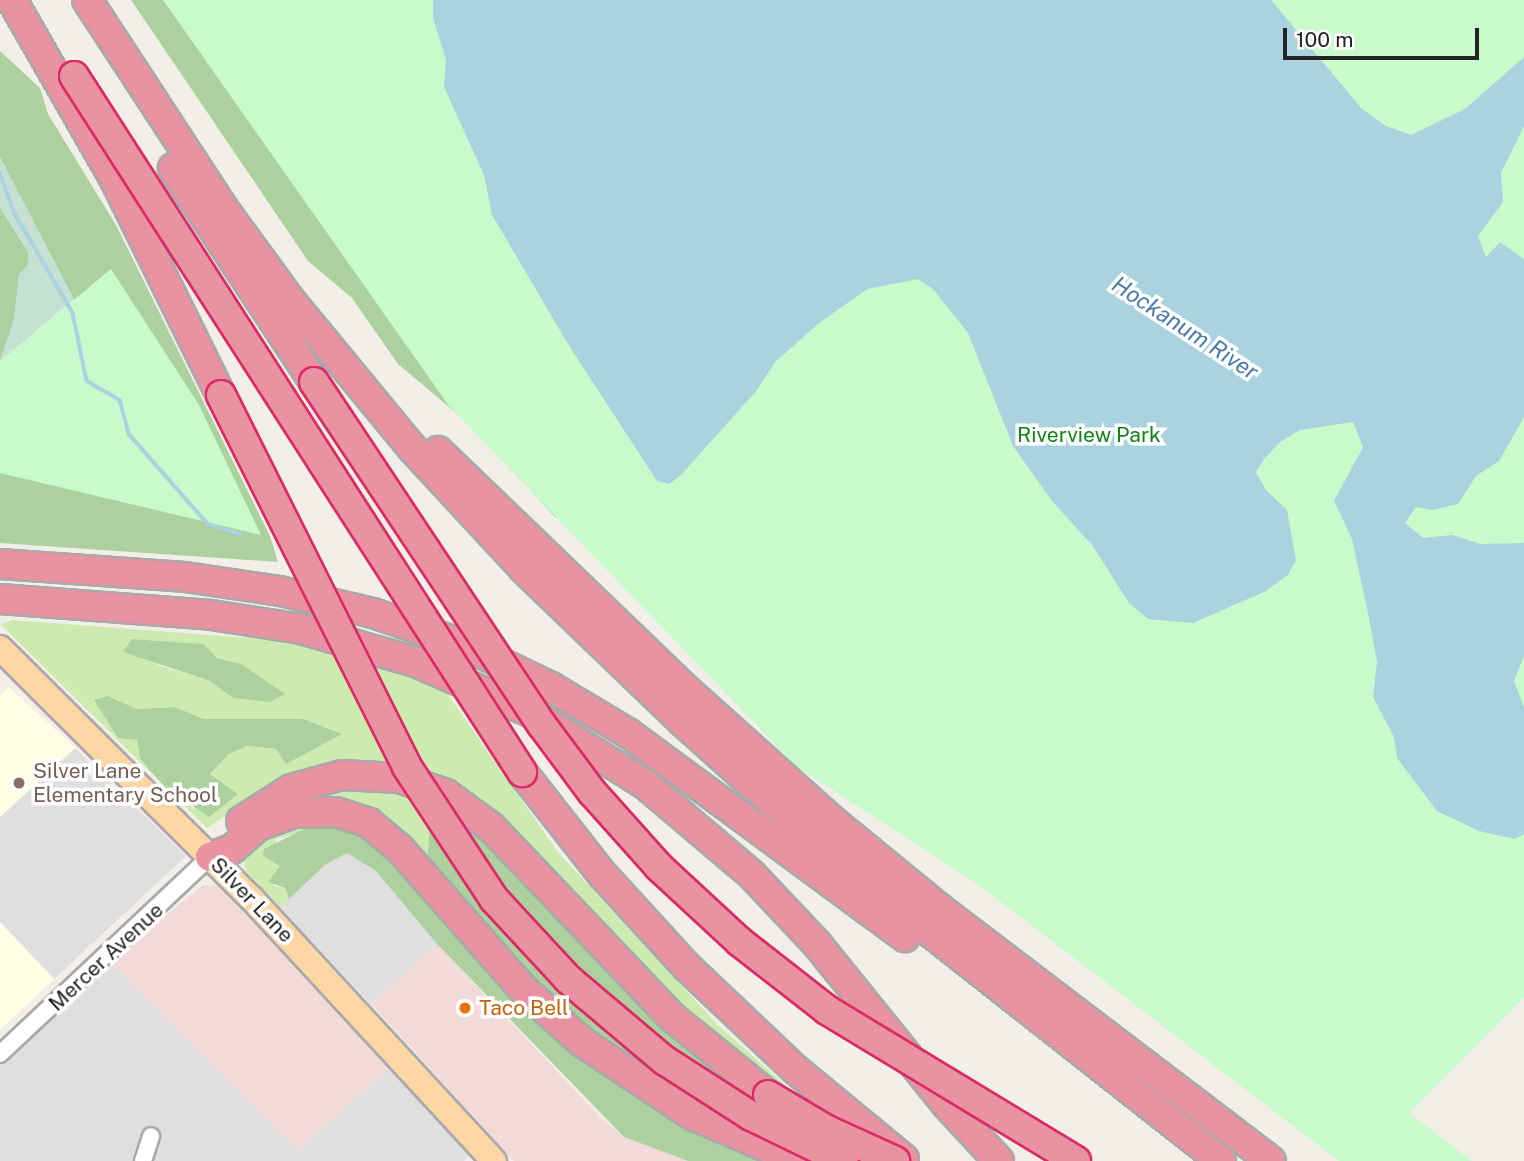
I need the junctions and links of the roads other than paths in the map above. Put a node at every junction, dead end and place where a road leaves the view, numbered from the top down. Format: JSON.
{"nodes":[{"id":1,"x":12,"y":0,"type":"edge"},
{"id":2,"x":26,"y":0,"type":"edge"},
{"id":3,"x":79,"y":0,"type":"edge"},
{"id":4,"x":87,"y":0,"type":"edge"},
{"id":5,"x":68,"y":81,"type":"junction"},
{"id":6,"x":290,"y":300,"type":"junction"},
{"id":7,"x":0,"y":564,"type":"edge"},
{"id":8,"x":0,"y":599,"type":"edge"},
{"id":9,"x":0,"y":649,"type":"edge"},
{"id":10,"x":210,"y":858,"type":"junction"},
{"id":11,"x":0,"y":1054,"type":"edge"},
{"id":12,"x":1181,"y":1091,"type":"junction"},
{"id":13,"x":831,"y":1101,"type":"junction"},
{"id":14,"x":151,"y":1136,"type":"dead end"},
{"id":15,"x":1213,"y":1154,"type":"edge"},
{"id":16,"x":488,"y":1159,"type":"edge"},
{"id":17,"x":143,"y":1161,"type":"edge"},
{"id":18,"x":799,"y":1161,"type":"edge"},
{"id":19,"x":844,"y":1161,"type":"edge"},
{"id":20,"x":885,"y":1161,"type":"edge"},
{"id":21,"x":895,"y":1161,"type":"edge"},
{"id":22,"x":906,"y":1161,"type":"edge"},
{"id":23,"x":999,"y":1161,"type":"edge"},
{"id":24,"x":1076,"y":1161,"type":"edge"},
{"id":25,"x":1271,"y":1161,"type":"edge"},
{"id":26,"x":1288,"y":1161,"type":"edge"}],
"edges":[{"from":1,"to":5,"type":"highway"},
{"from":2,"to":5,"type":"highway"},
{"from":3,"to":24,"type":"highway","bridge":true},
{"from":4,"to":6,"type":"highway"},
{"from":5,"to":13,"type":"highway","bridge":true},
{"from":5,"to":19,"type":"highway","bridge":true},
{"from":6,"to":12,"type":"highway"},
{"from":6,"to":15,"type":"highway"},
{"from":7,"to":15,"type":"highway"},
{"from":8,"to":23,"type":"highway"},
{"from":9,"to":10,"type":"main road","name":"Silver Lane"},
{"from":10,"to":11,"type":"street","name":"Mercer Avenue"},
{"from":10,"to":16,"type":"main road","name":"Silver Lane"},
{"from":10,"to":18,"type":"highway"},
{"from":10,"to":21,"type":"highway","bridge":true},
{"from":12,"to":25,"type":"highway"},
{"from":12,"to":26,"type":"highway"},
{"from":13,"to":20,"type":"highway"},
{"from":13,"to":22,"type":"highway"},
{"from":14,"to":17,"type":"street"}]}
